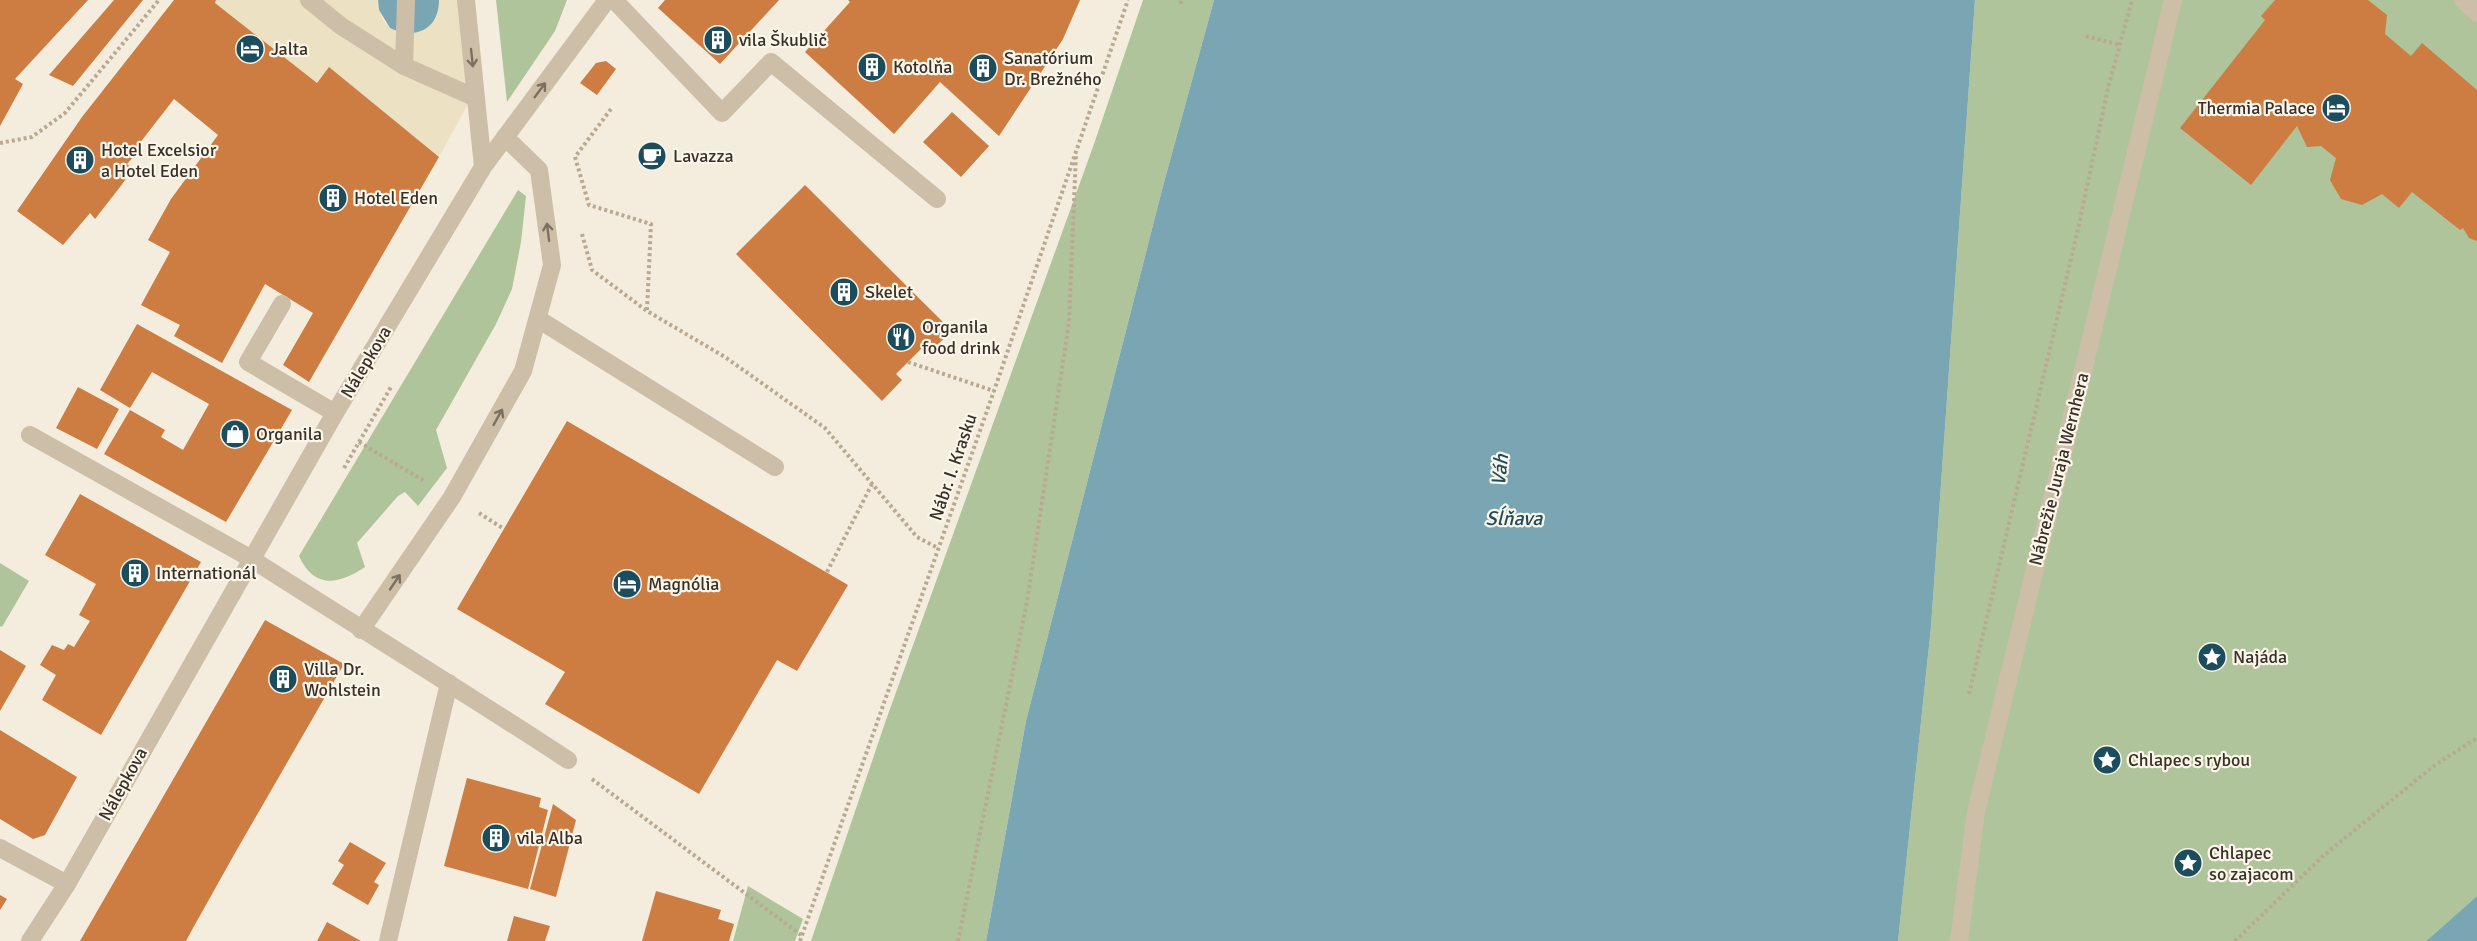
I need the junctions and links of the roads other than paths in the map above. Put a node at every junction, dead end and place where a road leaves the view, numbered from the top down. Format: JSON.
{"nodes":[{"id":1,"x":309,"y":0,"type":"edge"},
{"id":2,"x":406,"y":0,"type":"edge"},
{"id":3,"x":466,"y":0,"type":"edge"},
{"id":4,"x":607,"y":0,"type":"edge"},
{"id":5,"x":614,"y":0,"type":"edge"},
{"id":6,"x":2173,"y":0,"type":"edge"},
{"id":7,"x":2463,"y":0,"type":"edge"},
{"id":8,"x":2477,"y":13,"type":"edge"},
{"id":9,"x":404,"y":66,"type":"junction"},
{"id":10,"x":476,"y":98,"type":"junction"},
{"id":11,"x":505,"y":137,"type":"junction"},
{"id":12,"x":483,"y":167,"type":"junction"},
{"id":13,"x":937,"y":199,"type":"dead end"},
{"id":14,"x":282,"y":304,"type":"dead end"},
{"id":15,"x":538,"y":319,"type":"junction"},
{"id":16,"x":335,"y":413,"type":"junction"},
{"id":17,"x":30,"y":435,"type":"dead end"},
{"id":18,"x":775,"y":467,"type":"dead end"},
{"id":19,"x":250,"y":558,"type":"junction"},
{"id":20,"x":362,"y":630,"type":"junction"},
{"id":21,"x":449,"y":683,"type":"junction"},
{"id":22,"x":568,"y":760,"type":"road end"},
{"id":23,"x":0,"y":848,"type":"edge"},
{"id":24,"x":67,"y":884,"type":"junction"},
{"id":25,"x":30,"y":941,"type":"edge"},
{"id":26,"x":388,"y":941,"type":"edge"},
{"id":27,"x":1959,"y":941,"type":"edge"}],
"edges":[{"from":1,"to":9,"type":"street"},
{"from":2,"to":9,"type":"street"},
{"from":3,"to":10,"type":"street","one_way":true},
{"from":11,"to":4,"type":"street","name":"Nálepkova","one_way":true},
{"from":5,"to":13,"type":"street"},
{"from":6,"to":27,"type":"street","name":"Nábrežie Juraja Wernhera"},
{"from":7,"to":8,"type":"street"},
{"from":9,"to":10,"type":"street"},
{"from":10,"to":12,"type":"street"},
{"from":11,"to":12,"type":"street","name":"Nálepkova"},
{"from":15,"to":11,"type":"street","one_way":true},
{"from":12,"to":16,"type":"street","name":"Nálepkova"},
{"from":14,"to":16,"type":"street"},
{"from":15,"to":18,"type":"street"},
{"from":20,"to":15,"type":"street","one_way":true},
{"from":16,"to":19,"type":"street","name":"Nálepkova"},
{"from":17,"to":19,"type":"street"},
{"from":19,"to":20,"type":"street"},
{"from":19,"to":24,"type":"street","name":"Nálepkova"},
{"from":20,"to":21,"type":"street"},
{"from":21,"to":22,"type":"street"},
{"from":21,"to":26,"type":"street"},
{"from":23,"to":24,"type":"street"},
{"from":24,"to":25,"type":"street","name":"Nálepkova"}]}
